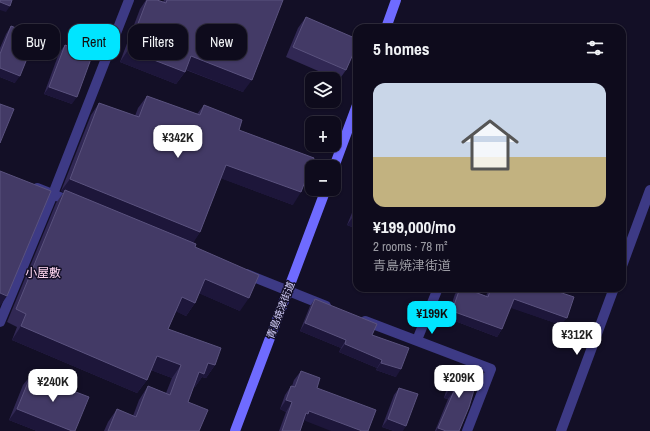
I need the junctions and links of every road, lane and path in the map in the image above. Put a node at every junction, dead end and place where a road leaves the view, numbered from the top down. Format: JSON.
{"nodes":[{"id":1,"x":130,"y":0,"type":"edge"},
{"id":2,"x":396,"y":0,"type":"edge"},
{"id":3,"x":387,"y":24,"type":"edge"},
{"id":4,"x":353,"y":116,"type":"edge"},
{"id":5,"x":337,"y":160,"type":"edge"},
{"id":6,"x":27,"y":184,"type":"edge"},
{"id":7,"x":650,"y":190,"type":"edge"},
{"id":8,"x":54,"y":194,"type":"junction"},
{"id":9,"x":323,"y":196,"type":"edge"},
{"id":10,"x":83,"y":206,"type":"edge"},
{"id":11,"x":626,"y":255,"type":"edge"},
{"id":12,"x":236,"y":270,"type":"edge"},
{"id":13,"x":288,"y":291,"type":"junction"},
{"id":14,"x":436,"y":292,"type":"edge"},
{"id":15,"x":613,"y":292,"type":"edge"},
{"id":16,"x":338,"y":310,"type":"edge"},
{"id":17,"x":352,"y":316,"type":"edge"},
{"id":18,"x":0,"y":322,"type":"edge"},
{"id":19,"x":417,"y":340,"type":"junction"},
{"id":20,"x":470,"y":430,"type":"edge"},
{"id":21,"x":235,"y":431,"type":"edge"},
{"id":22,"x":561,"y":431,"type":"edge"}],
"edges":[{"from":1,"to":8,"type":"street"},
{"from":2,"to":3,"type":"main road"},
{"from":4,"to":5,"type":"main road"},
{"from":6,"to":8,"type":"street"},
{"from":7,"to":11,"type":"street"},
{"from":8,"to":10,"type":"street"},
{"from":8,"to":18,"type":"street"},
{"from":9,"to":13,"type":"main road","name":"青島焼津街道"},
{"from":12,"to":13,"type":"street"},
{"from":13,"to":16,"type":"street"},
{"from":13,"to":21,"type":"main road","name":"青島焼津街道"},
{"from":14,"to":19,"type":"street"},
{"from":15,"to":22,"type":"street"},
{"from":17,"to":19,"type":"street"},
{"from":19,"to":20,"type":"street"}]}
